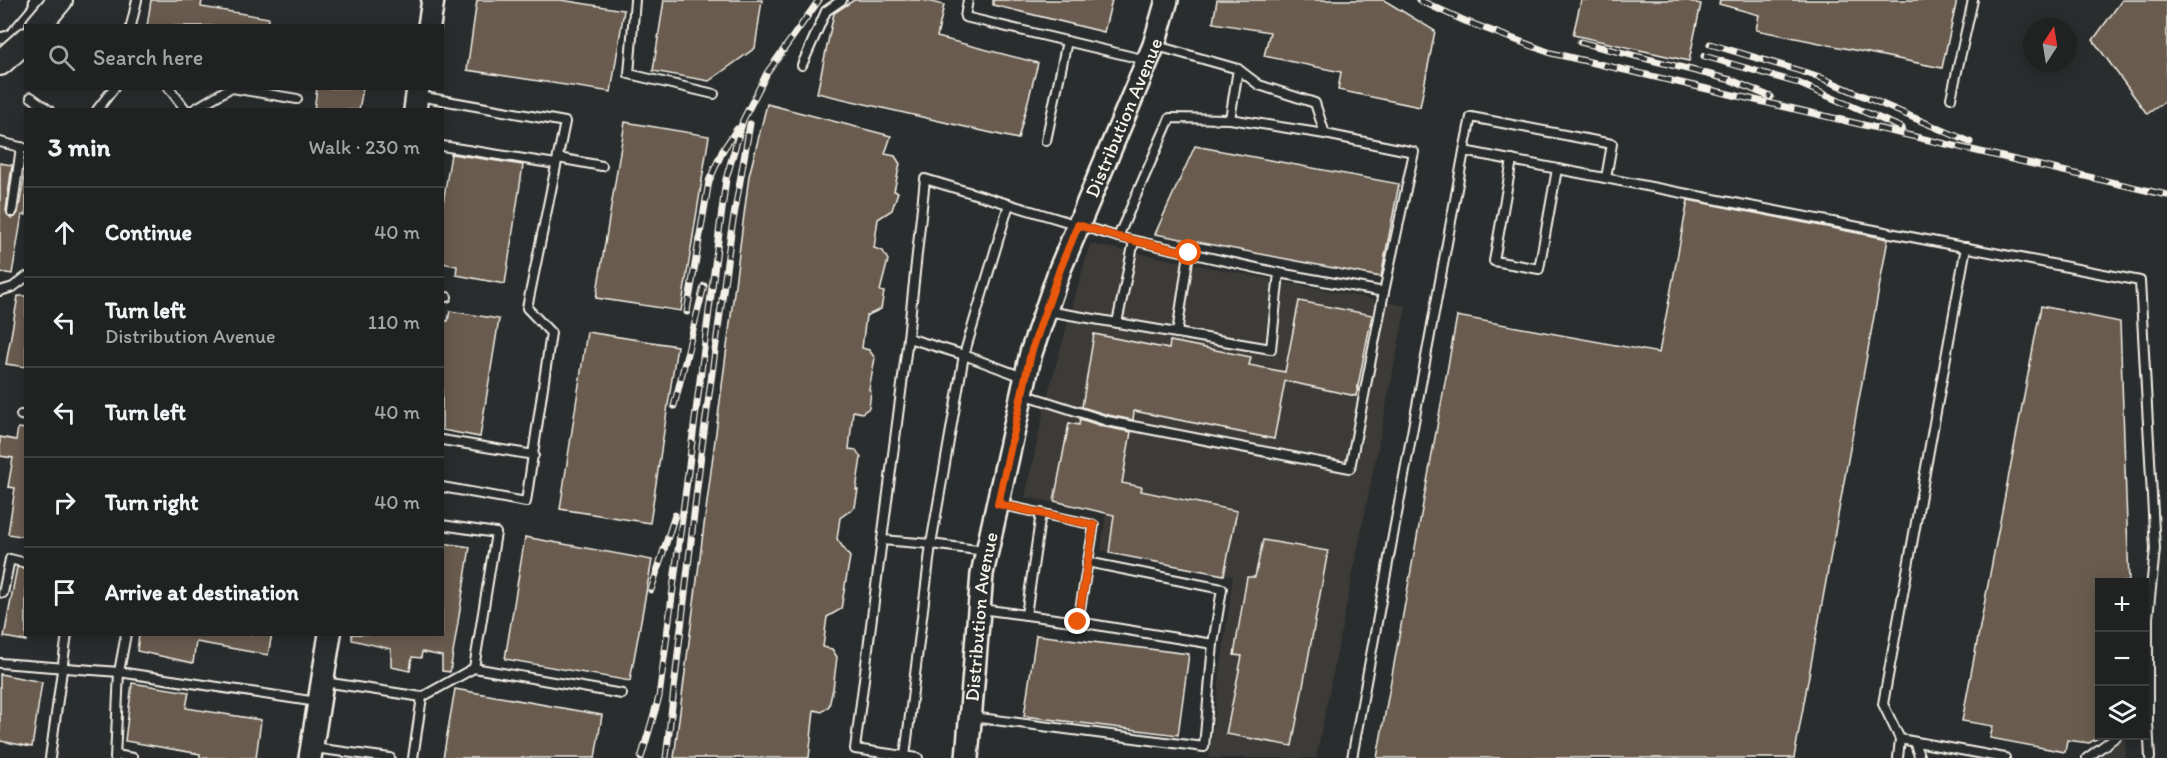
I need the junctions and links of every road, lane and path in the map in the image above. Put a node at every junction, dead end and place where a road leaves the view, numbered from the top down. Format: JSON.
{"nodes":[{"id":1,"x":16,"y":0,"type":"edge"},
{"id":2,"x":60,"y":0,"type":"edge"},
{"id":3,"x":137,"y":0,"type":"edge"},
{"id":4,"x":433,"y":0,"type":"edge"},
{"id":5,"x":635,"y":0,"type":"edge"},
{"id":6,"x":842,"y":0,"type":"edge"},
{"id":7,"x":968,"y":0,"type":"edge"},
{"id":8,"x":1167,"y":0,"type":"edge"},
{"id":9,"x":1973,"y":0,"type":"edge"},
{"id":10,"x":0,"y":19,"type":"edge"},
{"id":11,"x":40,"y":24,"type":"edge"},
{"id":12,"x":131,"y":24,"type":"edge"},
{"id":13,"x":429,"y":24,"type":"edge"},
{"id":14,"x":1067,"y":41,"type":"junction"},
{"id":15,"x":24,"y":42,"type":"edge"},
{"id":16,"x":1151,"y":53,"type":"junction"},
{"id":17,"x":0,"y":63,"type":"edge"},
{"id":18,"x":802,"y":65,"type":"dead end"},
{"id":19,"x":1238,"y":69,"type":"junction"},
{"id":20,"x":112,"y":90,"type":"edge"},
{"id":21,"x":171,"y":90,"type":"edge"},
{"id":22,"x":228,"y":90,"type":"edge"},
{"id":23,"x":243,"y":90,"type":"edge"},
{"id":24,"x":714,"y":94,"type":"dead end"},
{"id":25,"x":31,"y":97,"type":"dead end"},
{"id":26,"x":417,"y":98,"type":"edge"},
{"id":27,"x":1952,"y":98,"type":"dead end"},
{"id":28,"x":297,"y":99,"type":"dead end"},
{"id":29,"x":46,"y":108,"type":"edge"},
{"id":30,"x":99,"y":108,"type":"edge"},
{"id":31,"x":185,"y":108,"type":"edge"},
{"id":32,"x":196,"y":108,"type":"edge"},
{"id":33,"x":1230,"y":119,"type":"junction"},
{"id":34,"x":1325,"y":134,"type":"junction"},
{"id":35,"x":1046,"y":141,"type":"dead end"},
{"id":36,"x":0,"y":142,"type":"edge"},
{"id":37,"x":444,"y":146,"type":"edge"},
{"id":38,"x":23,"y":148,"type":"edge"},
{"id":39,"x":1464,"y":151,"type":"junction"},
{"id":40,"x":1512,"y":160,"type":"junction"},
{"id":41,"x":557,"y":161,"type":"junction"},
{"id":42,"x":602,"y":166,"type":"dead end"},
{"id":43,"x":1557,"y":169,"type":"junction"},
{"id":44,"x":1606,"y":178,"type":"junction"},
{"id":45,"x":1009,"y":204,"type":"junction"},
{"id":46,"x":12,"y":212,"type":"dead end"},
{"id":47,"x":1078,"y":225,"type":"junction"},
{"id":48,"x":1118,"y":237,"type":"junction"},
{"id":49,"x":1134,"y":241,"type":"junction"},
{"id":50,"x":1966,"y":247,"type":"junction"},
{"id":51,"x":1189,"y":253,"type":"junction"},
{"id":52,"x":1279,"y":273,"type":"junction"},
{"id":53,"x":24,"y":279,"type":"edge"},
{"id":54,"x":0,"y":291,"type":"edge"},
{"id":55,"x":1384,"y":292,"type":"junction"},
{"id":56,"x":1046,"y":310,"type":"junction"},
{"id":57,"x":1117,"y":323,"type":"junction"},
{"id":58,"x":1177,"y":333,"type":"junction"},
{"id":59,"x":908,"y":338,"type":"junction"},
{"id":60,"x":964,"y":354,"type":"junction"},
{"id":61,"x":1024,"y":386,"type":"junction"},
{"id":62,"x":444,"y":440,"type":"edge"},
{"id":63,"x":534,"y":455,"type":"junction"},
{"id":64,"x":444,"y":487,"type":"edge"},
{"id":65,"x":998,"y":504,"type":"junction"},
{"id":66,"x":1041,"y":513,"type":"junction"},
{"id":67,"x":444,"y":525,"type":"edge"},
{"id":68,"x":882,"y":540,"type":"junction"},
{"id":69,"x":931,"y":544,"type":"junction"},
{"id":70,"x":987,"y":551,"type":"junction"},
{"id":71,"x":24,"y":562,"type":"edge"},
{"id":72,"x":1088,"y":562,"type":"junction"},
{"id":73,"x":3,"y":592,"type":"dead end"},
{"id":74,"x":979,"y":609,"type":"junction"},
{"id":75,"x":1026,"y":615,"type":"junction"},
{"id":76,"x":1078,"y":622,"type":"junction"},
{"id":77,"x":67,"y":636,"type":"edge"},
{"id":78,"x":126,"y":636,"type":"edge"},
{"id":79,"x":330,"y":636,"type":"edge"},
{"id":80,"x":1213,"y":644,"type":"junction"},
{"id":81,"x":0,"y":663,"type":"edge"},
{"id":82,"x":61,"y":668,"type":"junction"},
{"id":83,"x":474,"y":668,"type":"junction"},
{"id":84,"x":119,"y":672,"type":"junction"},
{"id":85,"x":2147,"y":686,"type":"edge"},
{"id":86,"x":321,"y":692,"type":"junction"},
{"id":87,"x":622,"y":694,"type":"dead end"},
{"id":88,"x":422,"y":697,"type":"junction"},
{"id":89,"x":970,"y":717,"type":"junction"},
{"id":90,"x":1900,"y":739,"type":"junction"},
{"id":91,"x":2110,"y":740,"type":"edge"},
{"id":92,"x":2148,"y":740,"type":"edge"},
{"id":93,"x":1914,"y":742,"type":"junction"},
{"id":94,"x":311,"y":753,"type":"edge"},
{"id":95,"x":116,"y":756,"type":"edge"},
{"id":96,"x":905,"y":756,"type":"junction"},
{"id":97,"x":50,"y":758,"type":"edge"},
{"id":98,"x":133,"y":758,"type":"edge"},
{"id":99,"x":390,"y":758,"type":"edge"},
{"id":100,"x":413,"y":758,"type":"edge"},
{"id":101,"x":918,"y":758,"type":"edge"},
{"id":102,"x":968,"y":758,"type":"edge"},
{"id":103,"x":1352,"y":758,"type":"edge"},
{"id":104,"x":1898,"y":758,"type":"edge"},
{"id":105,"x":1920,"y":758,"type":"edge"},
{"id":106,"x":2005,"y":758,"type":"edge"},
{"id":107,"x":2087,"y":758,"type":"edge"},
{"id":108,"x":2150,"y":758,"type":"edge"}],
"edges":[{"from":1,"to":10,"type":"main road"},
{"from":2,"to":11,"type":"main road"},
{"from":3,"to":12,"type":"lane"},
{"from":4,"to":13,"type":"street"},
{"from":5,"to":24,"type":"lane"},
{"from":6,"to":18,"type":"lane"},
{"from":7,"to":14,"type":"lane"},
{"from":8,"to":16,"type":"street","name":"Distribution Avenue"},
{"from":9,"to":27,"type":"lane"},
{"from":14,"to":16,"type":"lane"},
{"from":14,"to":35,"type":"lane"},
{"from":15,"to":17,"type":"main road"},
{"from":16,"to":19,"type":"lane"},
{"from":16,"to":47,"type":"street","name":"Distribution Avenue"},
{"from":19,"to":33,"type":"lane"},
{"from":19,"to":34,"type":"lane"},
{"from":20,"to":30,"type":"lane"},
{"from":21,"to":31,"type":"lane"},
{"from":22,"to":32,"type":"lane"},
{"from":23,"to":28,"type":"lane"},
{"from":25,"to":29,"type":"lane"},
{"from":26,"to":41,"type":"lane"},
{"from":33,"to":34,"type":"lane"},
{"from":33,"to":48,"type":"lane"},
{"from":34,"to":55,"type":"lane"},
{"from":36,"to":38,"type":"lane"},
{"from":37,"to":41,"type":"lane"},
{"from":38,"to":46,"type":"lane"},
{"from":39,"to":40,"type":"lane"},
{"from":39,"to":44,"type":"lane"},
{"from":39,"to":103,"type":"lane"},
{"from":40,"to":43,"type":"lane"},
{"from":40,"to":43,"type":"lane"},
{"from":41,"to":42,"type":"lane"},
{"from":41,"to":63,"type":"lane"},
{"from":43,"to":44,"type":"lane"},
{"from":44,"to":50,"type":"lane"},
{"from":45,"to":47,"type":"lane"},
{"from":45,"to":59,"type":"lane"},
{"from":45,"to":60,"type":"lane"},
{"from":47,"to":48,"type":"lane"},
{"from":47,"to":56,"type":"street","name":"Distribution Avenue"},
{"from":48,"to":49,"type":"lane"},
{"from":49,"to":51,"type":"lane"},
{"from":49,"to":57,"type":"lane"},
{"from":50,"to":85,"type":"lane"},
{"from":50,"to":90,"type":"lane"},
{"from":51,"to":52,"type":"lane"},
{"from":51,"to":58,"type":"lane"},
{"from":52,"to":55,"type":"lane"},
{"from":52,"to":58,"type":"lane"},
{"from":53,"to":54,"type":"lane"},
{"from":55,"to":61,"type":"lane"},
{"from":56,"to":57,"type":"lane"},
{"from":56,"to":61,"type":"street","name":"Distribution Avenue"},
{"from":57,"to":58,"type":"lane"},
{"from":59,"to":60,"type":"lane"},
{"from":59,"to":68,"type":"lane"},
{"from":60,"to":61,"type":"lane"},
{"from":60,"to":69,"type":"lane"},
{"from":61,"to":65,"type":"street","name":"Distribution Avenue"},
{"from":62,"to":63,"type":"lane"},
{"from":63,"to":64,"type":"lane"},
{"from":65,"to":66,"type":"lane"},
{"from":65,"to":70,"type":"street","name":"Distribution Avenue"},
{"from":66,"to":72,"type":"lane"},
{"from":66,"to":75,"type":"lane"},
{"from":67,"to":83,"type":"lane"},
{"from":68,"to":69,"type":"lane"},
{"from":68,"to":96,"type":"lane"},
{"from":69,"to":70,"type":"lane"},
{"from":69,"to":96,"type":"lane"},
{"from":70,"to":74,"type":"street","name":"Distribution Avenue"},
{"from":71,"to":73,"type":"lane"},
{"from":72,"to":76,"type":"lane"},
{"from":72,"to":80,"type":"lane"},
{"from":74,"to":75,"type":"lane"},
{"from":74,"to":89,"type":"street","name":"Distribution Avenue"},
{"from":75,"to":76,"type":"lane"},
{"from":76,"to":80,"type":"lane"},
{"from":77,"to":82,"type":"lane"},
{"from":78,"to":84,"type":"lane"},
{"from":79,"to":86,"type":"street"},
{"from":80,"to":89,"type":"lane"},
{"from":81,"to":82,"type":"lane"},
{"from":82,"to":84,"type":"lane"},
{"from":82,"to":97,"type":"lane"},
{"from":83,"to":87,"type":"lane"},
{"from":83,"to":88,"type":"lane"},
{"from":84,"to":86,"type":"lane"},
{"from":84,"to":95,"type":"lane"},
{"from":86,"to":88,"type":"lane"},
{"from":86,"to":94,"type":"street"},
{"from":88,"to":100,"type":"lane"},
{"from":89,"to":102,"type":"street","name":"Distribution Avenue"},
{"from":90,"to":93,"type":"lane"},
{"from":90,"to":104,"type":"lane"},
{"from":91,"to":107,"type":"lane"},
{"from":92,"to":108,"type":"lane"},
{"from":93,"to":105,"type":"lane"},
{"from":93,"to":106,"type":"lane"},
{"from":94,"to":99,"type":"lane"},
{"from":95,"to":98,"type":"lane"},
{"from":96,"to":101,"type":"lane"}]}
